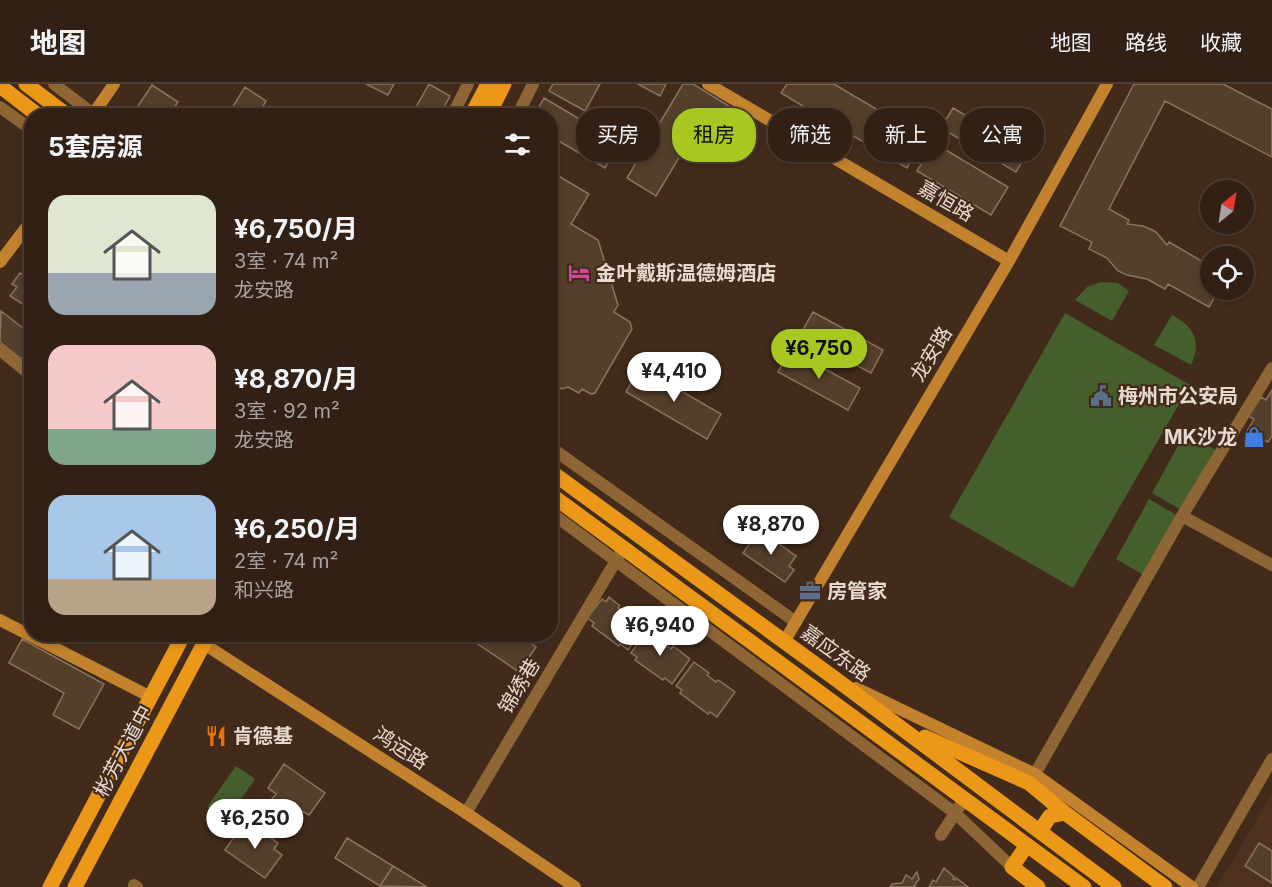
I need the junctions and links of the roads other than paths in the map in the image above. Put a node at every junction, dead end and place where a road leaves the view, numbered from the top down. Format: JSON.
{"nodes":[{"id":1,"x":26,"y":84,"type":"edge"},
{"id":2,"x":54,"y":84,"type":"edge"},
{"id":3,"x":114,"y":84,"type":"edge"},
{"id":4,"x":468,"y":84,"type":"edge"},
{"id":5,"x":488,"y":84,"type":"edge"},
{"id":6,"x":504,"y":84,"type":"edge"},
{"id":7,"x":533,"y":84,"type":"edge"},
{"id":8,"x":708,"y":84,"type":"edge"},
{"id":9,"x":1107,"y":84,"type":"edge"},
{"id":10,"x":0,"y":86,"type":"edge"},
{"id":11,"x":0,"y":107,"type":"edge"},
{"id":12,"x":29,"y":108,"type":"edge"},
{"id":13,"x":58,"y":108,"type":"edge"},
{"id":14,"x":85,"y":108,"type":"edge"},
{"id":15,"x":99,"y":108,"type":"edge"},
{"id":16,"x":456,"y":108,"type":"edge"},
{"id":17,"x":475,"y":108,"type":"edge"},
{"id":18,"x":492,"y":108,"type":"edge"},
{"id":19,"x":520,"y":108,"type":"edge"},
{"id":20,"x":24,"y":124,"type":"edge"},
{"id":21,"x":24,"y":230,"type":"edge"},
{"id":22,"x":1009,"y":261,"type":"junction"},
{"id":23,"x":0,"y":262,"type":"edge"},
{"id":24,"x":0,"y":350,"type":"edge"},
{"id":25,"x":1272,"y":368,"type":"edge"},
{"id":26,"x":24,"y":370,"type":"edge"},
{"id":27,"x":558,"y":453,"type":"edge"},
{"id":28,"x":558,"y":477,"type":"edge"},
{"id":29,"x":558,"y":501,"type":"edge"},
{"id":30,"x":1182,"y":516,"type":"junction"},
{"id":31,"x":558,"y":517,"type":"edge"},
{"id":32,"x":620,"y":555,"type":"junction"},
{"id":33,"x":1272,"y":565,"type":"edge"},
{"id":34,"x":0,"y":620,"type":"edge"},
{"id":35,"x":796,"y":622,"type":"junction"},
{"id":36,"x":24,"y":632,"type":"edge"},
{"id":37,"x":43,"y":642,"type":"edge"},
{"id":38,"x":180,"y":642,"type":"edge"},
{"id":39,"x":205,"y":642,"type":"edge"},
{"id":40,"x":211,"y":642,"type":"edge"},
{"id":41,"x":784,"y":642,"type":"junction"},
{"id":42,"x":837,"y":680,"type":"junction"},
{"id":43,"x":151,"y":697,"type":"junction"},
{"id":44,"x":900,"y":727,"type":"junction"},
{"id":45,"x":1272,"y":759,"type":"edge"},
{"id":46,"x":1035,"y":774,"type":"junction"},
{"id":47,"x":965,"y":798,"type":"junction"},
{"id":48,"x":466,"y":813,"type":"junction"},
{"id":49,"x":955,"y":813,"type":"junction"},
{"id":50,"x":1065,"y":813,"type":"junction"},
{"id":51,"x":1040,"y":831,"type":"junction"},
{"id":52,"x":941,"y":835,"type":"dead end"},
{"id":53,"x":1028,"y":845,"type":"junction"},
{"id":54,"x":1012,"y":867,"type":"junction"},
{"id":55,"x":50,"y":887,"type":"edge"},
{"id":56,"x":75,"y":887,"type":"edge"},
{"id":57,"x":575,"y":887,"type":"edge"},
{"id":58,"x":1038,"y":887,"type":"edge"},
{"id":59,"x":1084,"y":887,"type":"edge"},
{"id":60,"x":1114,"y":887,"type":"edge"},
{"id":61,"x":1165,"y":887,"type":"edge"},
{"id":62,"x":1192,"y":887,"type":"edge"},
{"id":63,"x":1198,"y":887,"type":"edge"}],
"edges":[{"from":1,"to":13,"type":"main road"},
{"from":2,"to":14,"type":"street"},
{"from":3,"to":15,"type":"street"},
{"from":4,"to":16,"type":"street"},
{"from":5,"to":17,"type":"main road"},
{"from":6,"to":18,"type":"main road"},
{"from":7,"to":19,"type":"street"},
{"from":8,"to":22,"type":"street","name":"嘉恒路"},
{"from":9,"to":22,"type":"street","name":"龙安路"},
{"from":10,"to":12,"type":"main road"},
{"from":11,"to":20,"type":"street"},
{"from":21,"to":23,"type":"street"},
{"from":22,"to":35,"type":"street","name":"龙安路"},
{"from":24,"to":26,"type":"street"},
{"from":25,"to":30,"type":"street"},
{"from":27,"to":35,"type":"street"},
{"from":28,"to":41,"type":"main road","name":"嘉应东路"},
{"from":29,"to":32,"type":"main road"},
{"from":30,"to":33,"type":"street"},
{"from":30,"to":46,"type":"street"},
{"from":31,"to":32,"type":"street"},
{"from":32,"to":47,"type":"main road"},
{"from":32,"to":48,"type":"street","name":"锦绣巷"},
{"from":32,"to":49,"type":"street"},
{"from":34,"to":36,"type":"street"},
{"from":35,"to":41,"type":"street","name":"龙安路"},
{"from":37,"to":43,"type":"street"},
{"from":38,"to":43,"type":"main road","name":"彬芳大道中"},
{"from":39,"to":56,"type":"main road","name":"彬芳大道中"},
{"from":40,"to":48,"type":"street","name":"鸿运路"},
{"from":41,"to":42,"type":"main road","name":"嘉应东路"},
{"from":42,"to":44,"type":"main road","name":"嘉应东路"},
{"from":42,"to":46,"type":"street"},
{"from":43,"to":55,"type":"main road","name":"彬芳大道中"},
{"from":44,"to":50,"type":"main road"},
{"from":44,"to":51,"type":"main road","name":"嘉应东路"},
{"from":45,"to":63,"type":"street"},
{"from":46,"to":62,"type":"street"},
{"from":47,"to":49,"type":"street"},
{"from":47,"to":53,"type":"main road"},
{"from":48,"to":57,"type":"street","name":"鸿运路"},
{"from":49,"to":52,"type":"street"},
{"from":49,"to":54,"type":"street"},
{"from":50,"to":51,"type":"main road"},
{"from":50,"to":61,"type":"main road"},
{"from":51,"to":60,"type":"main road","name":"嘉应东路"},
{"from":53,"to":54,"type":"main road"},
{"from":53,"to":59,"type":"main road"},
{"from":54,"to":58,"type":"main road"}]}
